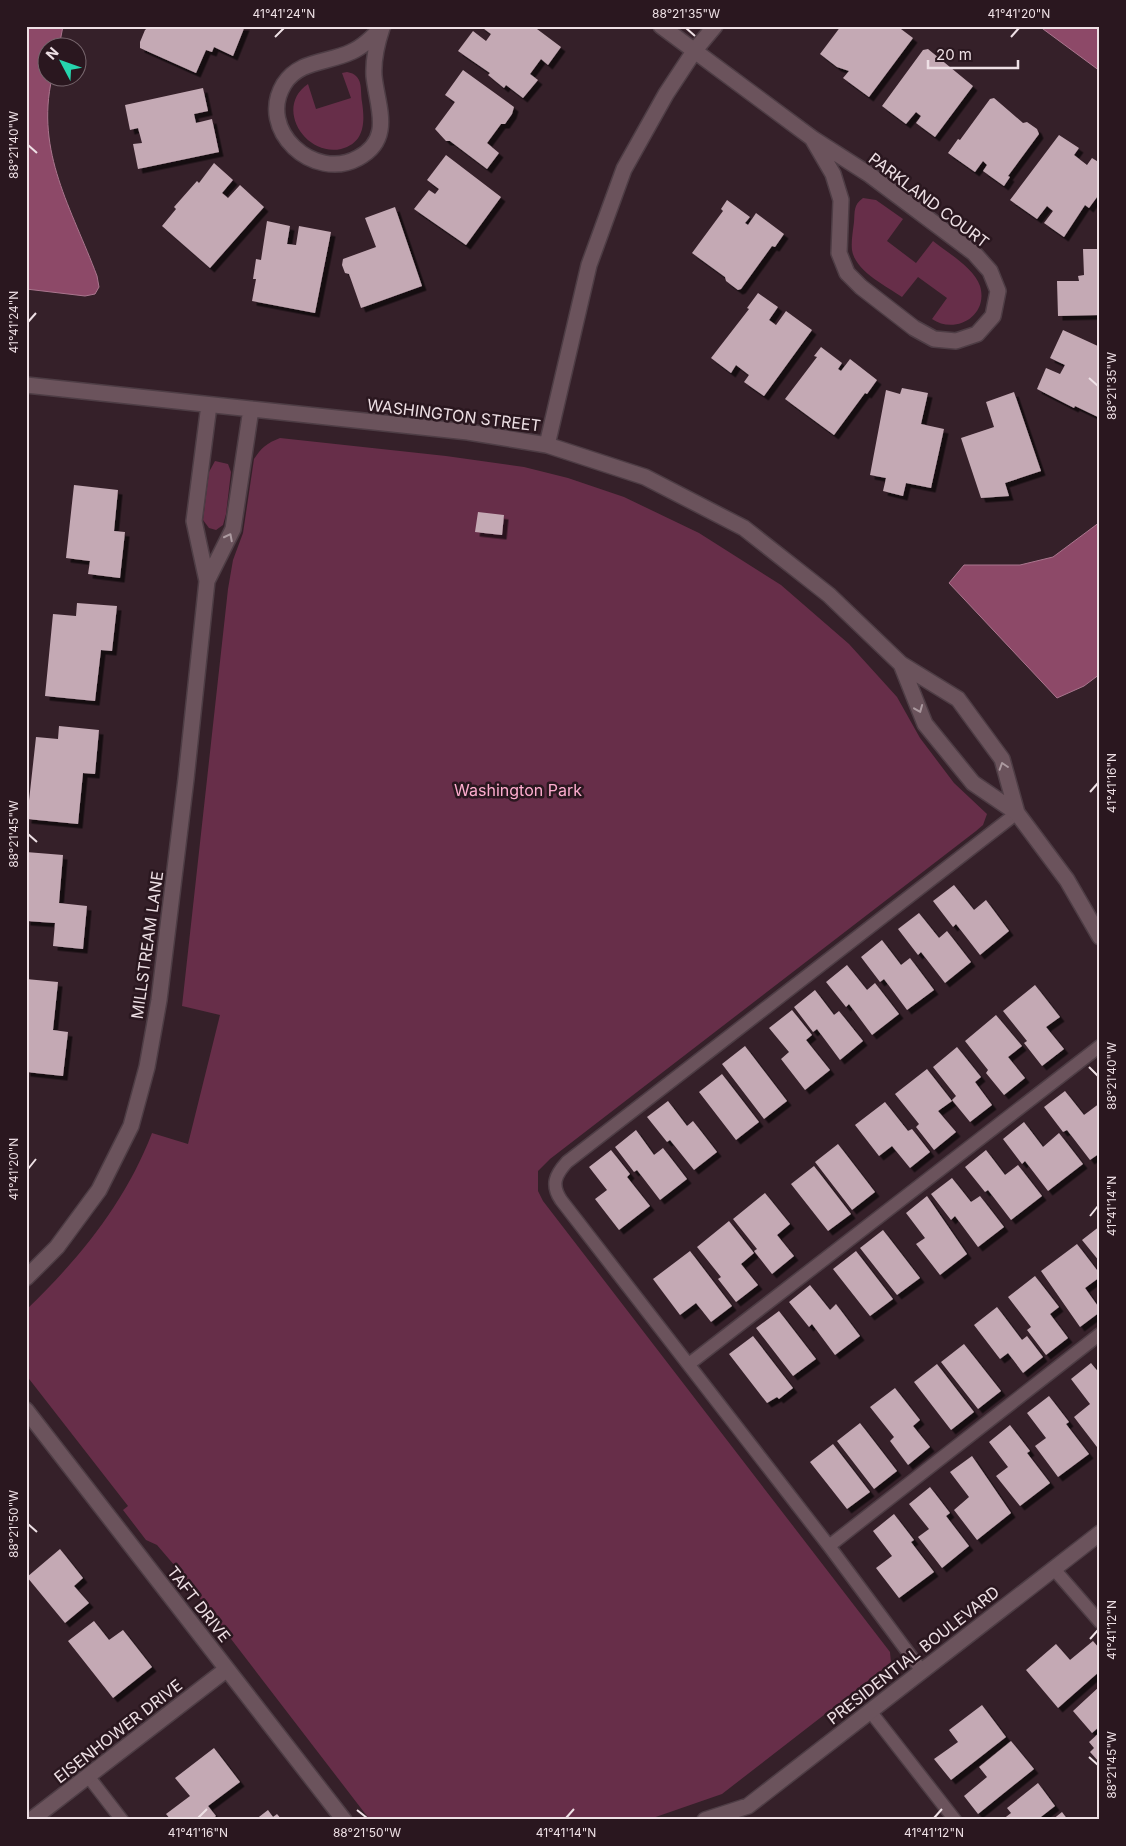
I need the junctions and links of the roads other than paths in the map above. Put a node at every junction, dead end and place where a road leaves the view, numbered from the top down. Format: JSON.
{"nodes":[{"id":1,"x":661,"y":26,"type":"edge"},
{"id":2,"x":715,"y":26,"type":"edge"},
{"id":3,"x":383,"y":27,"type":"edge"},
{"id":4,"x":695,"y":50,"type":"junction"},
{"id":5,"x":812,"y":138,"type":"junction"},
{"id":6,"x":26,"y":385,"type":"edge"},
{"id":7,"x":209,"y":405,"type":"junction"},
{"id":8,"x":251,"y":409,"type":"junction"},
{"id":9,"x":548,"y":445,"type":"junction"},
{"id":10,"x":207,"y":581,"type":"junction"},
{"id":11,"x":901,"y":664,"type":"junction"},
{"id":12,"x":1017,"y":813,"type":"junction"},
{"id":13,"x":1100,"y":937,"type":"edge"},
{"id":14,"x":1100,"y":1046,"type":"edge"},
{"id":15,"x":26,"y":1278,"type":"edge"},
{"id":16,"x":1100,"y":1334,"type":"edge"},
{"id":17,"x":689,"y":1364,"type":"junction"},
{"id":18,"x":26,"y":1410,"type":"edge"},
{"id":19,"x":1100,"y":1533,"type":"edge"},
{"id":20,"x":829,"y":1546,"type":"junction"},
{"id":21,"x":1053,"y":1568,"type":"junction"},
{"id":22,"x":1100,"y":1622,"type":"edge"},
{"id":23,"x":226,"y":1669,"type":"junction"},
{"id":24,"x":922,"y":1671,"type":"junction"},
{"id":25,"x":870,"y":1711,"type":"junction"},
{"id":26,"x":88,"y":1776,"type":"junction"},
{"id":27,"x":748,"y":1806,"type":"junction"},
{"id":28,"x":31,"y":1820,"type":"edge"},
{"id":29,"x":122,"y":1820,"type":"edge"},
{"id":30,"x":344,"y":1820,"type":"edge"},
{"id":31,"x":705,"y":1820,"type":"edge"},
{"id":32,"x":739,"y":1820,"type":"edge"},
{"id":33,"x":955,"y":1820,"type":"edge"}],
"edges":[{"from":1,"to":4,"type":"street","name":"PARKLAND COURT"},
{"from":2,"to":4,"type":"street"},
{"from":3,"to":3,"type":"street"},
{"from":4,"to":5,"type":"street","name":"PARKLAND COURT"},
{"from":4,"to":9,"type":"street"},
{"from":5,"to":5,"type":"street","name":"PARKLAND COURT"},
{"from":6,"to":7,"type":"street","name":"WASHINGTON STREET"},
{"from":7,"to":8,"type":"street","name":"WASHINGTON STREET"},
{"from":7,"to":10,"type":"street","name":"MILLSTREAM LANE"},
{"from":8,"to":9,"type":"street","name":"WASHINGTON STREET"},
{"from":10,"to":8,"type":"street","name":"MILLSTREAM LANE","one_way":true},
{"from":9,"to":11,"type":"street","name":"WASHINGTON STREET"},
{"from":10,"to":15,"type":"street","name":"MILLSTREAM LANE"},
{"from":11,"to":12,"type":"street","name":"WASHINGTON STREET","one_way":true},
{"from":12,"to":11,"type":"street","name":"WASHINGTON STREET","one_way":true},
{"from":12,"to":13,"type":"street","name":"WASHINGTON STREET"},
{"from":12,"to":17,"type":"lane"},
{"from":14,"to":17,"type":"lane"},
{"from":16,"to":20,"type":"lane"},
{"from":17,"to":20,"type":"lane"},
{"from":18,"to":23,"type":"street","name":"TAFT DRIVE"},
{"from":19,"to":21,"type":"street","name":"PRESIDENTIAL BOULEVARD"},
{"from":20,"to":24,"type":"lane"},
{"from":21,"to":22,"type":"lane"},
{"from":21,"to":24,"type":"street","name":"PRESIDENTIAL BOULEVARD"},
{"from":23,"to":26,"type":"street","name":"EISENHOWER DRIVE"},
{"from":23,"to":30,"type":"street","name":"TAFT DRIVE"},
{"from":24,"to":25,"type":"street","name":"PRESIDENTIAL BOULEVARD"},
{"from":25,"to":27,"type":"street","name":"PRESIDENTIAL BOULEVARD"},
{"from":25,"to":33,"type":"lane"},
{"from":26,"to":28,"type":"street","name":"EISENHOWER DRIVE"},
{"from":26,"to":29,"type":"lane"},
{"from":27,"to":31,"type":"street","name":"PRESIDENTIAL BOULEVARD"},
{"from":27,"to":32,"type":"street","name":"PRESIDENTIAL BOULEVARD"}]}
